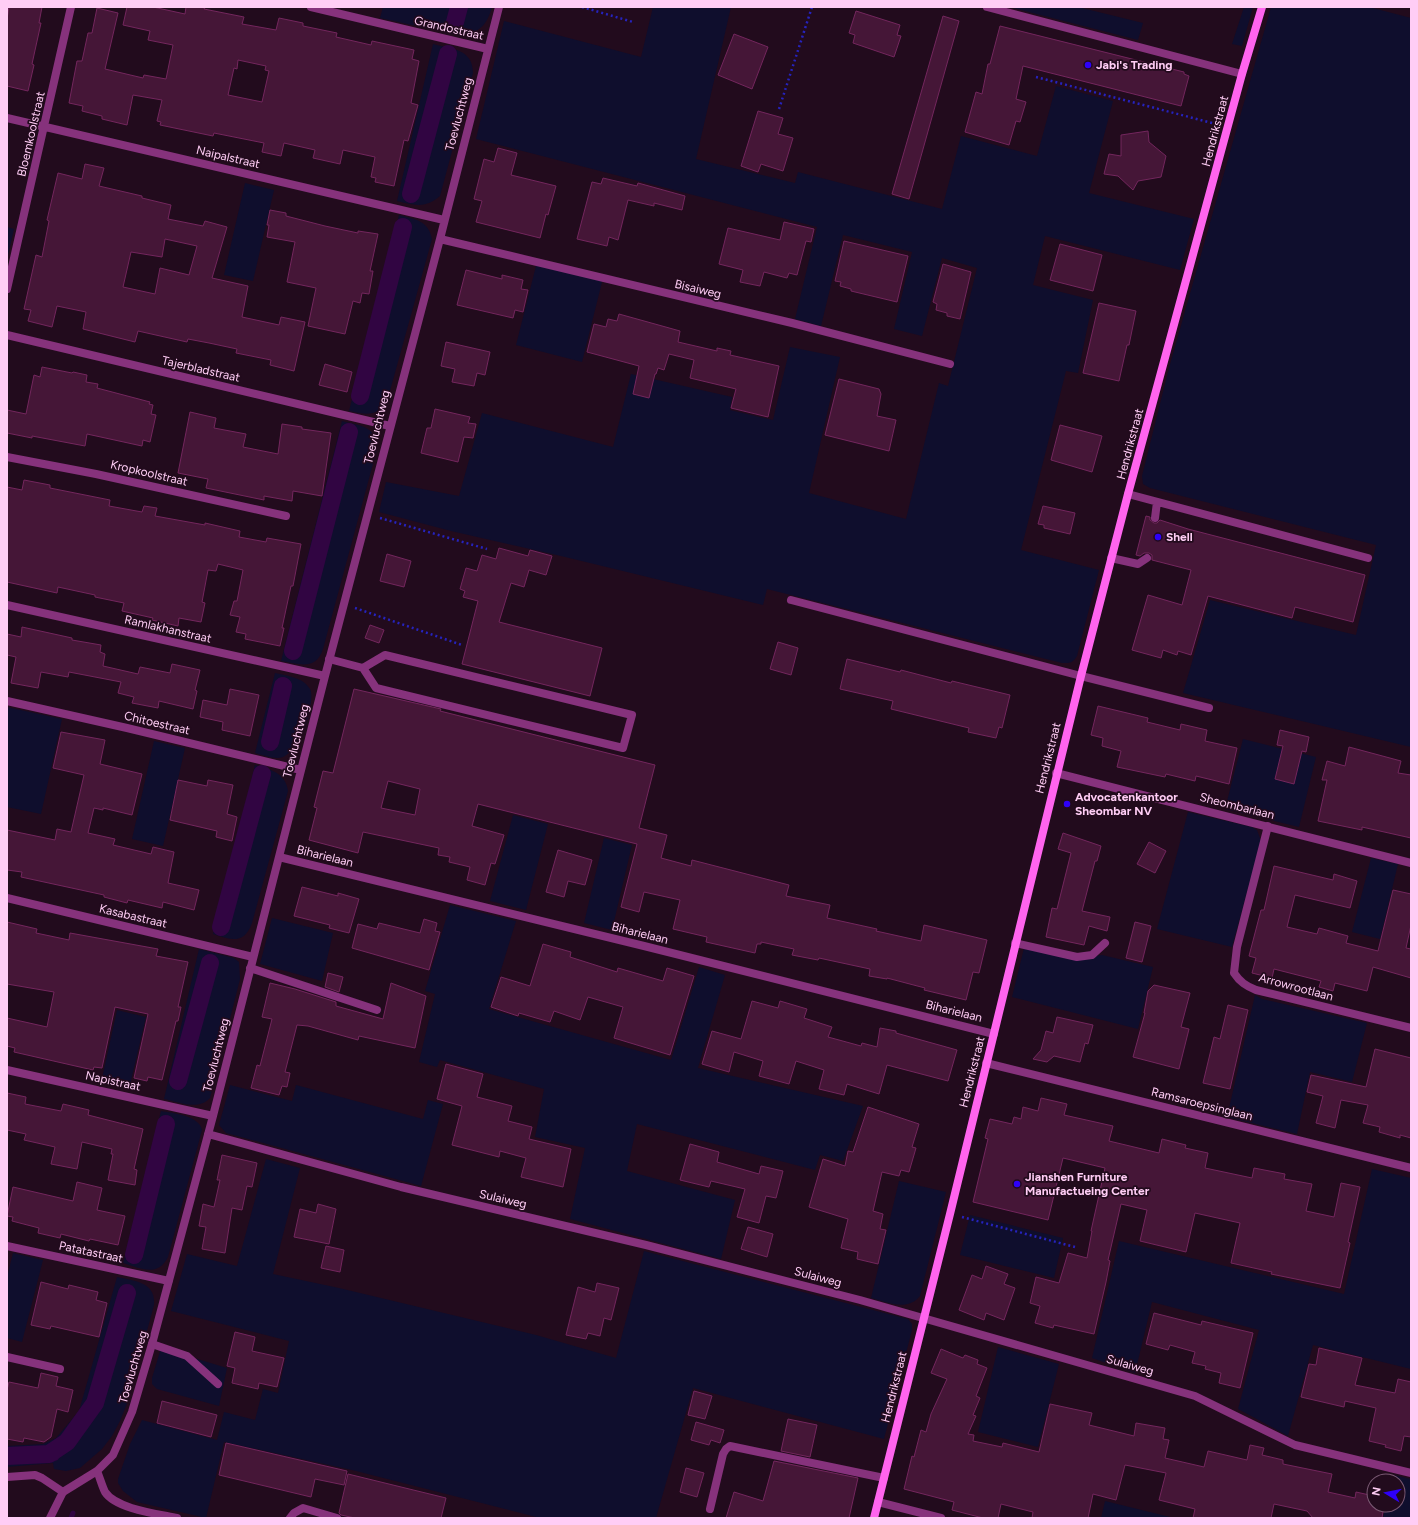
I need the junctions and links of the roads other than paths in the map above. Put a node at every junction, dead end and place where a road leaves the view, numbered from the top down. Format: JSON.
{"nodes":[{"id":1,"x":71,"y":7,"type":"edge"},
{"id":2,"x":311,"y":7,"type":"edge"},
{"id":3,"x":499,"y":7,"type":"edge"},
{"id":4,"x":987,"y":7,"type":"edge"},
{"id":5,"x":1262,"y":7,"type":"edge"},
{"id":6,"x":488,"y":49,"type":"junction"},
{"id":7,"x":1242,"y":74,"type":"junction"},
{"id":8,"x":7,"y":118,"type":"edge"},
{"id":9,"x":45,"y":126,"type":"junction"},
{"id":10,"x":444,"y":220,"type":"junction"},
{"id":11,"x":440,"y":239,"type":"junction"},
{"id":12,"x":7,"y":289,"type":"edge"},
{"id":13,"x":7,"y":335,"type":"edge"},
{"id":14,"x":950,"y":364,"type":"dead end"},
{"id":15,"x":390,"y":426,"type":"junction"},
{"id":16,"x":7,"y":456,"type":"edge"},
{"id":17,"x":1128,"y":494,"type":"junction"},
{"id":18,"x":1157,"y":502,"type":"junction"},
{"id":19,"x":286,"y":516,"type":"dead end"},
{"id":20,"x":1155,"y":518,"type":"dead end"},
{"id":21,"x":1111,"y":558,"type":"junction"},
{"id":22,"x":1147,"y":558,"type":"dead end"},
{"id":23,"x":1368,"y":558,"type":"dead end"},
{"id":24,"x":791,"y":600,"type":"dead end"},
{"id":25,"x":7,"y":605,"type":"edge"},
{"id":26,"x":329,"y":659,"type":"junction"},
{"id":27,"x":363,"y":668,"type":"junction"},
{"id":28,"x":325,"y":676,"type":"junction"},
{"id":29,"x":1081,"y":676,"type":"junction"},
{"id":30,"x":7,"y":701,"type":"edge"},
{"id":31,"x":1209,"y":708,"type":"dead end"},
{"id":32,"x":302,"y":770,"type":"junction"},
{"id":33,"x":1056,"y":774,"type":"junction"},
{"id":34,"x":1268,"y":826,"type":"junction"},
{"id":35,"x":279,"y":857,"type":"junction"},
{"id":36,"x":1411,"y":863,"type":"edge"},
{"id":37,"x":7,"y":898,"type":"edge"},
{"id":38,"x":1015,"y":943,"type":"junction"},
{"id":39,"x":1105,"y":944,"type":"dead end"},
{"id":40,"x":253,"y":957,"type":"junction"},
{"id":41,"x":250,"y":968,"type":"junction"},
{"id":42,"x":377,"y":1010,"type":"dead end"},
{"id":43,"x":1411,"y":1028,"type":"edge"},
{"id":44,"x":994,"y":1034,"type":"junction"},
{"id":45,"x":986,"y":1063,"type":"junction"},
{"id":46,"x":7,"y":1070,"type":"edge"},
{"id":47,"x":213,"y":1116,"type":"junction"},
{"id":48,"x":208,"y":1134,"type":"junction"},
{"id":49,"x":1411,"y":1168,"type":"edge"},
{"id":50,"x":7,"y":1246,"type":"edge"},
{"id":51,"x":169,"y":1281,"type":"junction"},
{"id":52,"x":923,"y":1319,"type":"junction"},
{"id":53,"x":152,"y":1344,"type":"junction"},
{"id":54,"x":7,"y":1357,"type":"edge"},
{"id":55,"x":60,"y":1369,"type":"dead end"},
{"id":56,"x":218,"y":1384,"type":"dead end"},
{"id":57,"x":97,"y":1471,"type":"junction"},
{"id":58,"x":1411,"y":1473,"type":"edge"},
{"id":59,"x":7,"y":1477,"type":"edge"},
{"id":60,"x":884,"y":1478,"type":"junction"},
{"id":61,"x":63,"y":1492,"type":"junction"},
{"id":62,"x":878,"y":1502,"type":"junction"},
{"id":63,"x":710,"y":1509,"type":"dead end"},
{"id":64,"x":50,"y":1518,"type":"edge"},
{"id":65,"x":177,"y":1518,"type":"edge"},
{"id":66,"x":290,"y":1518,"type":"edge"},
{"id":67,"x":337,"y":1518,"type":"edge"},
{"id":68,"x":874,"y":1518,"type":"edge"},
{"id":69,"x":941,"y":1518,"type":"edge"}],
"edges":[{"from":1,"to":9,"type":"street","name":"Bloemkoolstraat"},
{"from":2,"to":6,"type":"street","name":"Grandostraat"},
{"from":3,"to":6,"type":"street","name":"Toevluchtweg"},
{"from":4,"to":7,"type":"street"},
{"from":5,"to":7,"type":"street","name":"Hendrikstraat"},
{"from":6,"to":10,"type":"street","name":"Toevluchtweg"},
{"from":7,"to":17,"type":"street","name":"Hendrikstraat"},
{"from":8,"to":9,"type":"street","name":"Naipalstraat"},
{"from":9,"to":10,"type":"street","name":"Naipalstraat"},
{"from":9,"to":12,"type":"street","name":"Bloemkoolstraat"},
{"from":10,"to":11,"type":"street","name":"Toevluchtweg"},
{"from":11,"to":14,"type":"street","name":"Bisaiweg"},
{"from":11,"to":15,"type":"street","name":"Toevluchtweg"},
{"from":13,"to":15,"type":"street","name":"Tajerbladstraat"},
{"from":15,"to":26,"type":"street","name":"Toevluchtweg"},
{"from":16,"to":19,"type":"street","name":"Kropkoolstraat"},
{"from":17,"to":18,"type":"street"},
{"from":17,"to":21,"type":"street","name":"Hendrikstraat"},
{"from":18,"to":20,"type":"street"},
{"from":18,"to":23,"type":"street"},
{"from":21,"to":22,"type":"street"},
{"from":21,"to":29,"type":"street","name":"Hendrikstraat"},
{"from":24,"to":29,"type":"street"},
{"from":25,"to":28,"type":"street","name":"Ramlakhanstraat"},
{"from":26,"to":27,"type":"street"},
{"from":26,"to":28,"type":"street","name":"Toevluchtweg"},
{"from":27,"to":27,"type":"street"},
{"from":28,"to":32,"type":"street","name":"Toevluchtweg"},
{"from":29,"to":31,"type":"street"},
{"from":29,"to":33,"type":"street","name":"Hendrikstraat"},
{"from":30,"to":32,"type":"street","name":"Chitoestraat"},
{"from":32,"to":35,"type":"street","name":"Toevluchtweg"},
{"from":33,"to":34,"type":"street","name":"Sheombarlaan"},
{"from":33,"to":38,"type":"street","name":"Hendrikstraat"},
{"from":34,"to":36,"type":"street","name":"Sheombarlaan"},
{"from":34,"to":43,"type":"street","name":"Arrowrootlaan"},
{"from":35,"to":40,"type":"street","name":"Toevluchtweg"},
{"from":35,"to":44,"type":"street","name":"Biharielaan"},
{"from":37,"to":40,"type":"street","name":"Kasabastraat"},
{"from":38,"to":39,"type":"street"},
{"from":38,"to":44,"type":"street","name":"Hendrikstraat"},
{"from":40,"to":41,"type":"street","name":"Toevluchtweg"},
{"from":41,"to":42,"type":"street"},
{"from":41,"to":47,"type":"street","name":"Toevluchtweg"},
{"from":44,"to":45,"type":"street","name":"Hendrikstraat"},
{"from":45,"to":49,"type":"street","name":"Ramsaroepsinglaan"},
{"from":45,"to":52,"type":"street","name":"Hendrikstraat"},
{"from":46,"to":47,"type":"street","name":"Napistraat"},
{"from":47,"to":48,"type":"street","name":"Toevluchtweg"},
{"from":48,"to":51,"type":"street","name":"Toevluchtweg"},
{"from":48,"to":52,"type":"street","name":"Sulaiweg"},
{"from":50,"to":51,"type":"street","name":"Patatastraat"},
{"from":51,"to":53,"type":"street","name":"Toevluchtweg"},
{"from":52,"to":58,"type":"street","name":"Sulaiweg"},
{"from":52,"to":60,"type":"street","name":"Hendrikstraat"},
{"from":53,"to":56,"type":"street"},
{"from":53,"to":57,"type":"street","name":"Toevluchtweg"},
{"from":54,"to":55,"type":"street"},
{"from":57,"to":61,"type":"street","name":"Toevluchtweg"},
{"from":57,"to":65,"type":"street"},
{"from":59,"to":61,"type":"street"},
{"from":60,"to":62,"type":"street","name":"Hendrikstraat"},
{"from":60,"to":63,"type":"street"},
{"from":61,"to":64,"type":"street"},
{"from":62,"to":68,"type":"street","name":"Hendrikstraat"},
{"from":62,"to":69,"type":"street"},
{"from":66,"to":67,"type":"street"}]}
